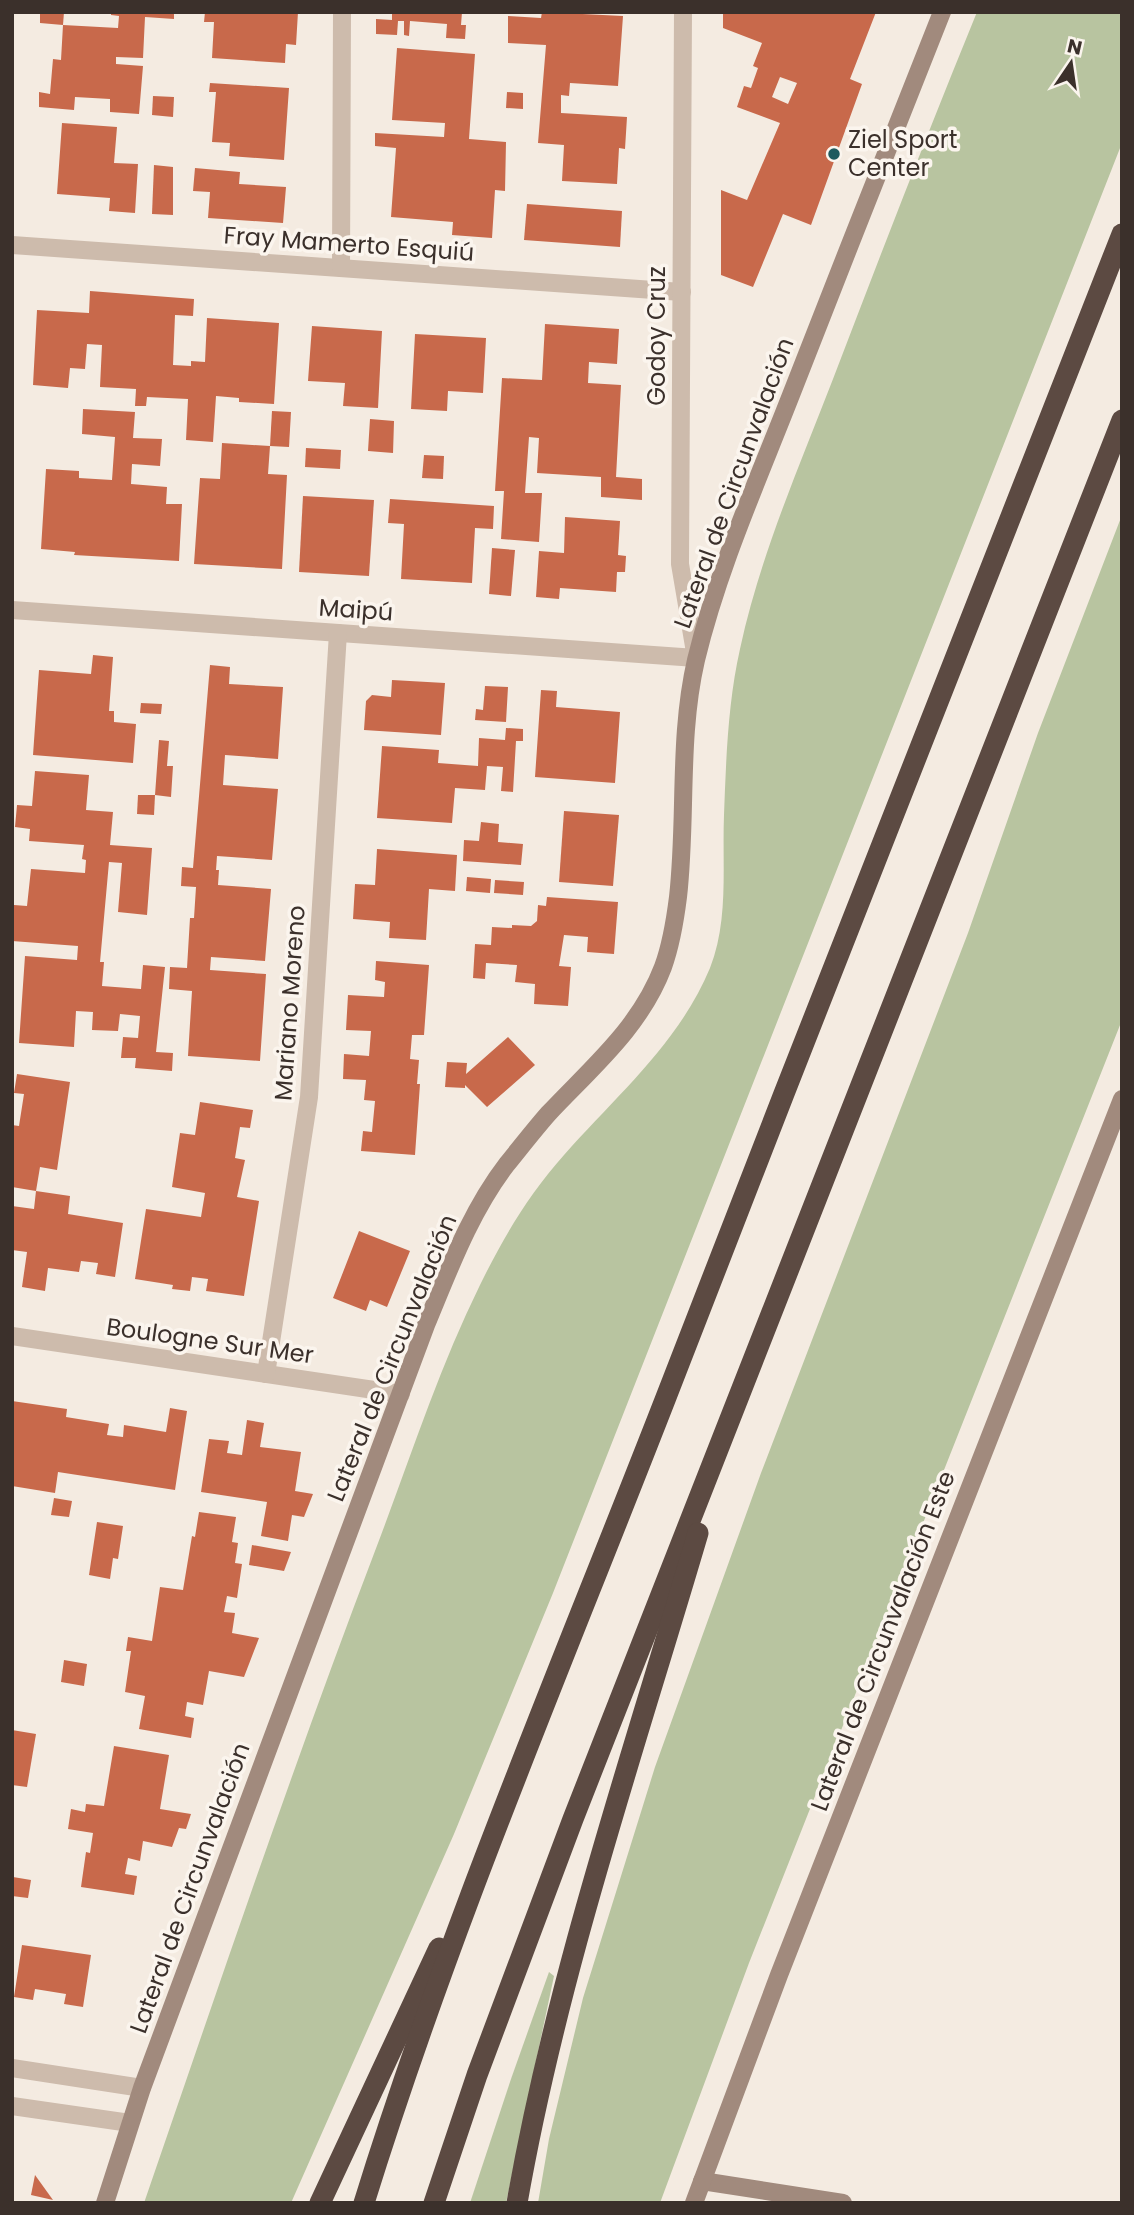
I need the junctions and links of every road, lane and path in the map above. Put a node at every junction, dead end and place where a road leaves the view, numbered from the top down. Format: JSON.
{"nodes":[{"id":1,"x":342,"y":12,"type":"edge"},
{"id":2,"x":684,"y":12,"type":"edge"},
{"id":3,"x":942,"y":12,"type":"edge"},
{"id":4,"x":1122,"y":233,"type":"edge"},
{"id":5,"x":12,"y":245,"type":"edge"},
{"id":6,"x":341,"y":268,"type":"junction"},
{"id":7,"x":682,"y":292,"type":"junction"},
{"id":8,"x":1122,"y":420,"type":"edge"},
{"id":9,"x":12,"y":610,"type":"edge"},
{"id":10,"x":338,"y":634,"type":"junction"},
{"id":11,"x":696,"y":658,"type":"junction"},
{"id":12,"x":1122,"y":1099,"type":"edge"},
{"id":13,"x":12,"y":1336,"type":"edge"},
{"id":14,"x":266,"y":1374,"type":"junction"},
{"id":15,"x":401,"y":1394,"type":"junction"},
{"id":16,"x":736,"y":1401,"type":"junction"},
{"id":17,"x":508,"y":1801,"type":"junction"},
{"id":18,"x":12,"y":2068,"type":"edge"},
{"id":19,"x":142,"y":2088,"type":"junction"},
{"id":20,"x":12,"y":2106,"type":"edge"},
{"id":21,"x":130,"y":2123,"type":"junction"},
{"id":22,"x":702,"y":2181,"type":"junction"},
{"id":23,"x":105,"y":2203,"type":"edge"},
{"id":24,"x":320,"y":2203,"type":"edge"},
{"id":25,"x":364,"y":2203,"type":"edge"},
{"id":26,"x":434,"y":2203,"type":"edge"},
{"id":27,"x":517,"y":2203,"type":"edge"},
{"id":28,"x":694,"y":2203,"type":"edge"},
{"id":29,"x":843,"y":2203,"type":"edge"}],
"edges":[{"from":1,"to":6,"type":"street"},
{"from":2,"to":7,"type":"street","name":"Godoy Cruz"},
{"from":3,"to":11,"type":"street","name":"Lateral de Circunvalación"},
{"from":4,"to":17,"type":"highway"},
{"from":5,"to":6,"type":"street","name":"Fray Mamerto Esquiú"},
{"from":6,"to":7,"type":"street","name":"Fray Mamerto Esquiú"},
{"from":7,"to":11,"type":"street","name":"Godoy Cruz"},
{"from":8,"to":16,"type":"highway"},
{"from":9,"to":10,"type":"street","name":"Maipú"},
{"from":10,"to":11,"type":"street","name":"Maipú"},
{"from":10,"to":14,"type":"street","name":"Mariano Moreno"},
{"from":11,"to":15,"type":"street","name":"Lateral de Circunvalación"},
{"from":12,"to":22,"type":"street","name":"Lateral de Circunvalación Este"},
{"from":13,"to":14,"type":"street","name":"Boulogne Sur Mer"},
{"from":14,"to":15,"type":"street","name":"Boulogne Sur Mer"},
{"from":15,"to":19,"type":"street","name":"Lateral de Circunvalación"},
{"from":16,"to":26,"type":"highway"},
{"from":16,"to":27,"type":"highway"},
{"from":17,"to":24,"type":"highway"},
{"from":17,"to":25,"type":"highway"},
{"from":18,"to":19,"type":"street"},
{"from":19,"to":21,"type":"street","name":"Lateral de Circunvalación"},
{"from":20,"to":21,"type":"street"},
{"from":21,"to":23,"type":"street","name":"Lateral de Circunvalación"},
{"from":22,"to":28,"type":"street","name":"Lateral de Circunvalación Este"},
{"from":22,"to":29,"type":"street"}]}
